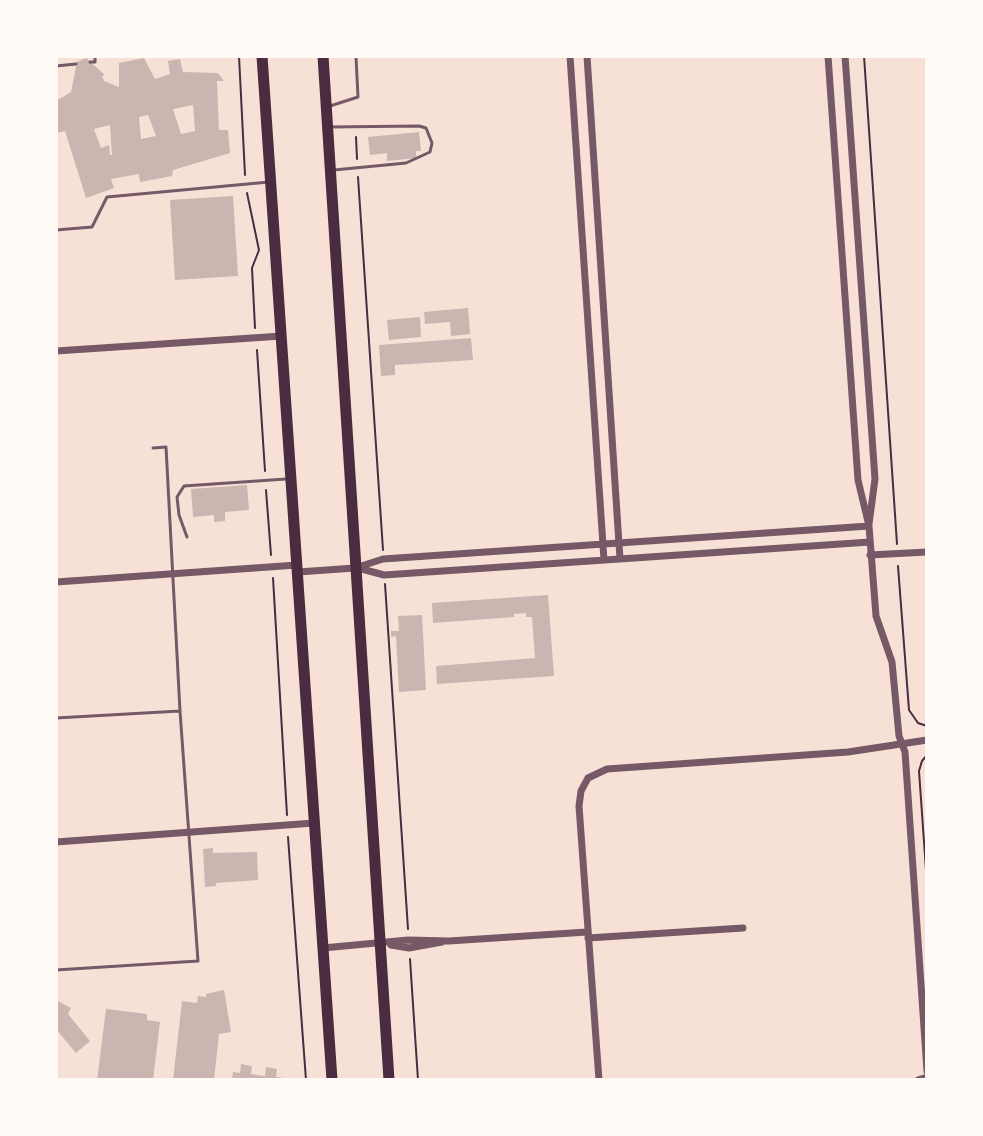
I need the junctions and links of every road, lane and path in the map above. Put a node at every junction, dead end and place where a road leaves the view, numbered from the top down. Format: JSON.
{"nodes":[{"id":1,"x":95,"y":56,"type":"edge"},
{"id":2,"x":239,"y":56,"type":"edge"},
{"id":3,"x":262,"y":56,"type":"edge"},
{"id":4,"x":323,"y":56,"type":"edge"},
{"id":5,"x":353,"y":56,"type":"edge"},
{"id":6,"x":570,"y":56,"type":"edge"},
{"id":7,"x":587,"y":56,"type":"edge"},
{"id":8,"x":828,"y":56,"type":"edge"},
{"id":9,"x":845,"y":56,"type":"edge"},
{"id":10,"x":864,"y":56,"type":"edge"},
{"id":11,"x":90,"y":62,"type":"dead end"},
{"id":12,"x":76,"y":64,"type":"dead end"},
{"id":13,"x":56,"y":66,"type":"edge"},
{"id":14,"x":325,"y":108,"type":"junction"},
{"id":15,"x":355,"y":126,"type":"junction"},
{"id":16,"x":326,"y":127,"type":"junction"},
{"id":17,"x":358,"y":167,"type":"junction"},
{"id":18,"x":329,"y":171,"type":"junction"},
{"id":19,"x":272,"y":181,"type":"junction"},
{"id":20,"x":245,"y":183,"type":"junction"},
{"id":21,"x":56,"y":230,"type":"edge"},
{"id":22,"x":282,"y":336,"type":"junction"},
{"id":23,"x":256,"y":338,"type":"junction"},
{"id":24,"x":56,"y":351,"type":"edge"},
{"id":25,"x":153,"y":448,"type":"dead end"},
{"id":26,"x":291,"y":479,"type":"junction"},
{"id":27,"x":266,"y":480,"type":"junction"},
{"id":28,"x":869,"y":526,"type":"junction"},
{"id":29,"x":187,"y":537,"type":"dead end"},
{"id":30,"x":619,"y":542,"type":"junction"},
{"id":31,"x":870,"y":542,"type":"junction"},
{"id":32,"x":603,"y":543,"type":"junction"},
{"id":33,"x":927,"y":552,"type":"edge"},
{"id":34,"x":897,"y":554,"type":"junction"},
{"id":35,"x":870,"y":555,"type":"junction"},
{"id":36,"x":383,"y":559,"type":"junction"},
{"id":37,"x":620,"y":559,"type":"junction"},
{"id":38,"x":604,"y":560,"type":"junction"},
{"id":39,"x":272,"y":567,"type":"junction"},
{"id":40,"x":355,"y":568,"type":"junction"},
{"id":41,"x":298,"y":569,"type":"junction"},
{"id":42,"x":174,"y":574,"type":"junction"},
{"id":43,"x":384,"y":575,"type":"junction"},
{"id":44,"x":56,"y":582,"type":"edge"},
{"id":45,"x":180,"y":711,"type":"junction"},
{"id":46,"x":56,"y":718,"type":"edge"},
{"id":47,"x":927,"y":726,"type":"edge"},
{"id":48,"x":927,"y":740,"type":"edge"},
{"id":49,"x":902,"y":745,"type":"junction"},
{"id":50,"x":927,"y":755,"type":"edge"},
{"id":51,"x":314,"y":823,"type":"junction"},
{"id":52,"x":288,"y":826,"type":"junction"},
{"id":53,"x":188,"y":832,"type":"junction"},
{"id":54,"x":56,"y":842,"type":"edge"},
{"id":55,"x":927,"y":884,"type":"edge"},
{"id":56,"x":743,"y":928,"type":"dead end"},
{"id":57,"x":588,"y":935,"type":"junction"},
{"id":58,"x":380,"y":944,"type":"junction"},
{"id":59,"x":409,"y":944,"type":"junction"},
{"id":60,"x":323,"y":948,"type":"junction"},
{"id":61,"x":56,"y":970,"type":"edge"},
{"id":62,"x":927,"y":1074,"type":"edge"},
{"id":63,"x":306,"y":1080,"type":"edge"},
{"id":64,"x":332,"y":1080,"type":"edge"},
{"id":65,"x":389,"y":1080,"type":"edge"},
{"id":66,"x":418,"y":1080,"type":"edge"},
{"id":67,"x":599,"y":1080,"type":"edge"},
{"id":68,"x":918,"y":1080,"type":"edge"}],
"edges":[{"from":1,"to":11,"type":"lane"},
{"from":2,"to":20,"type":"path"},
{"from":3,"to":19,"type":"highway"},
{"from":4,"to":14,"type":"highway"},
{"from":5,"to":14,"type":"lane"},
{"from":6,"to":32,"type":"street"},
{"from":7,"to":30,"type":"street"},
{"from":8,"to":28,"type":"street"},
{"from":9,"to":28,"type":"street"},
{"from":10,"to":34,"type":"path"},
{"from":12,"to":13,"type":"lane"},
{"from":14,"to":16,"type":"highway"},
{"from":15,"to":16,"type":"lane"},
{"from":15,"to":17,"type":"path"},
{"from":15,"to":17,"type":"lane"},
{"from":16,"to":18,"type":"highway"},
{"from":17,"to":18,"type":"lane"},
{"from":17,"to":36,"type":"path"},
{"from":18,"to":40,"type":"highway"},
{"from":19,"to":20,"type":"lane"},
{"from":19,"to":22,"type":"highway"},
{"from":20,"to":21,"type":"lane"},
{"from":20,"to":23,"type":"path"},
{"from":22,"to":23,"type":"street"},
{"from":22,"to":26,"type":"highway"},
{"from":23,"to":24,"type":"street"},
{"from":23,"to":27,"type":"path"},
{"from":25,"to":42,"type":"lane"},
{"from":26,"to":27,"type":"lane"},
{"from":26,"to":41,"type":"highway"},
{"from":27,"to":29,"type":"lane"},
{"from":27,"to":39,"type":"path"},
{"from":28,"to":30,"type":"street"},
{"from":28,"to":31,"type":"street"},
{"from":30,"to":32,"type":"street"},
{"from":30,"to":37,"type":"street"},
{"from":31,"to":35,"type":"street"},
{"from":31,"to":37,"type":"street"},
{"from":32,"to":36,"type":"street"},
{"from":32,"to":38,"type":"street"},
{"from":33,"to":34,"type":"street"},
{"from":34,"to":35,"type":"street"},
{"from":34,"to":47,"type":"path"},
{"from":35,"to":49,"type":"street"},
{"from":36,"to":40,"type":"street"},
{"from":37,"to":38,"type":"street"},
{"from":38,"to":43,"type":"street"},
{"from":39,"to":41,"type":"street"},
{"from":39,"to":42,"type":"street"},
{"from":39,"to":52,"type":"path"},
{"from":40,"to":41,"type":"street"},
{"from":40,"to":43,"type":"street"},
{"from":40,"to":58,"type":"highway"},
{"from":41,"to":51,"type":"highway"},
{"from":42,"to":44,"type":"street"},
{"from":42,"to":45,"type":"lane"},
{"from":43,"to":59,"type":"path"},
{"from":45,"to":46,"type":"lane"},
{"from":45,"to":53,"type":"lane"},
{"from":48,"to":49,"type":"street"},
{"from":49,"to":57,"type":"street"},
{"from":49,"to":62,"type":"street"},
{"from":50,"to":55,"type":"path"},
{"from":51,"to":52,"type":"street"},
{"from":51,"to":60,"type":"highway"},
{"from":52,"to":53,"type":"street"},
{"from":52,"to":63,"type":"path"},
{"from":53,"to":54,"type":"street"},
{"from":53,"to":61,"type":"lane"},
{"from":56,"to":57,"type":"street"},
{"from":57,"to":59,"type":"street"},
{"from":57,"to":67,"type":"street"},
{"from":58,"to":59,"type":"street"},
{"from":58,"to":60,"type":"street"},
{"from":58,"to":65,"type":"highway"},
{"from":59,"to":66,"type":"path"},
{"from":60,"to":64,"type":"highway"},
{"from":62,"to":68,"type":"street"}]}
